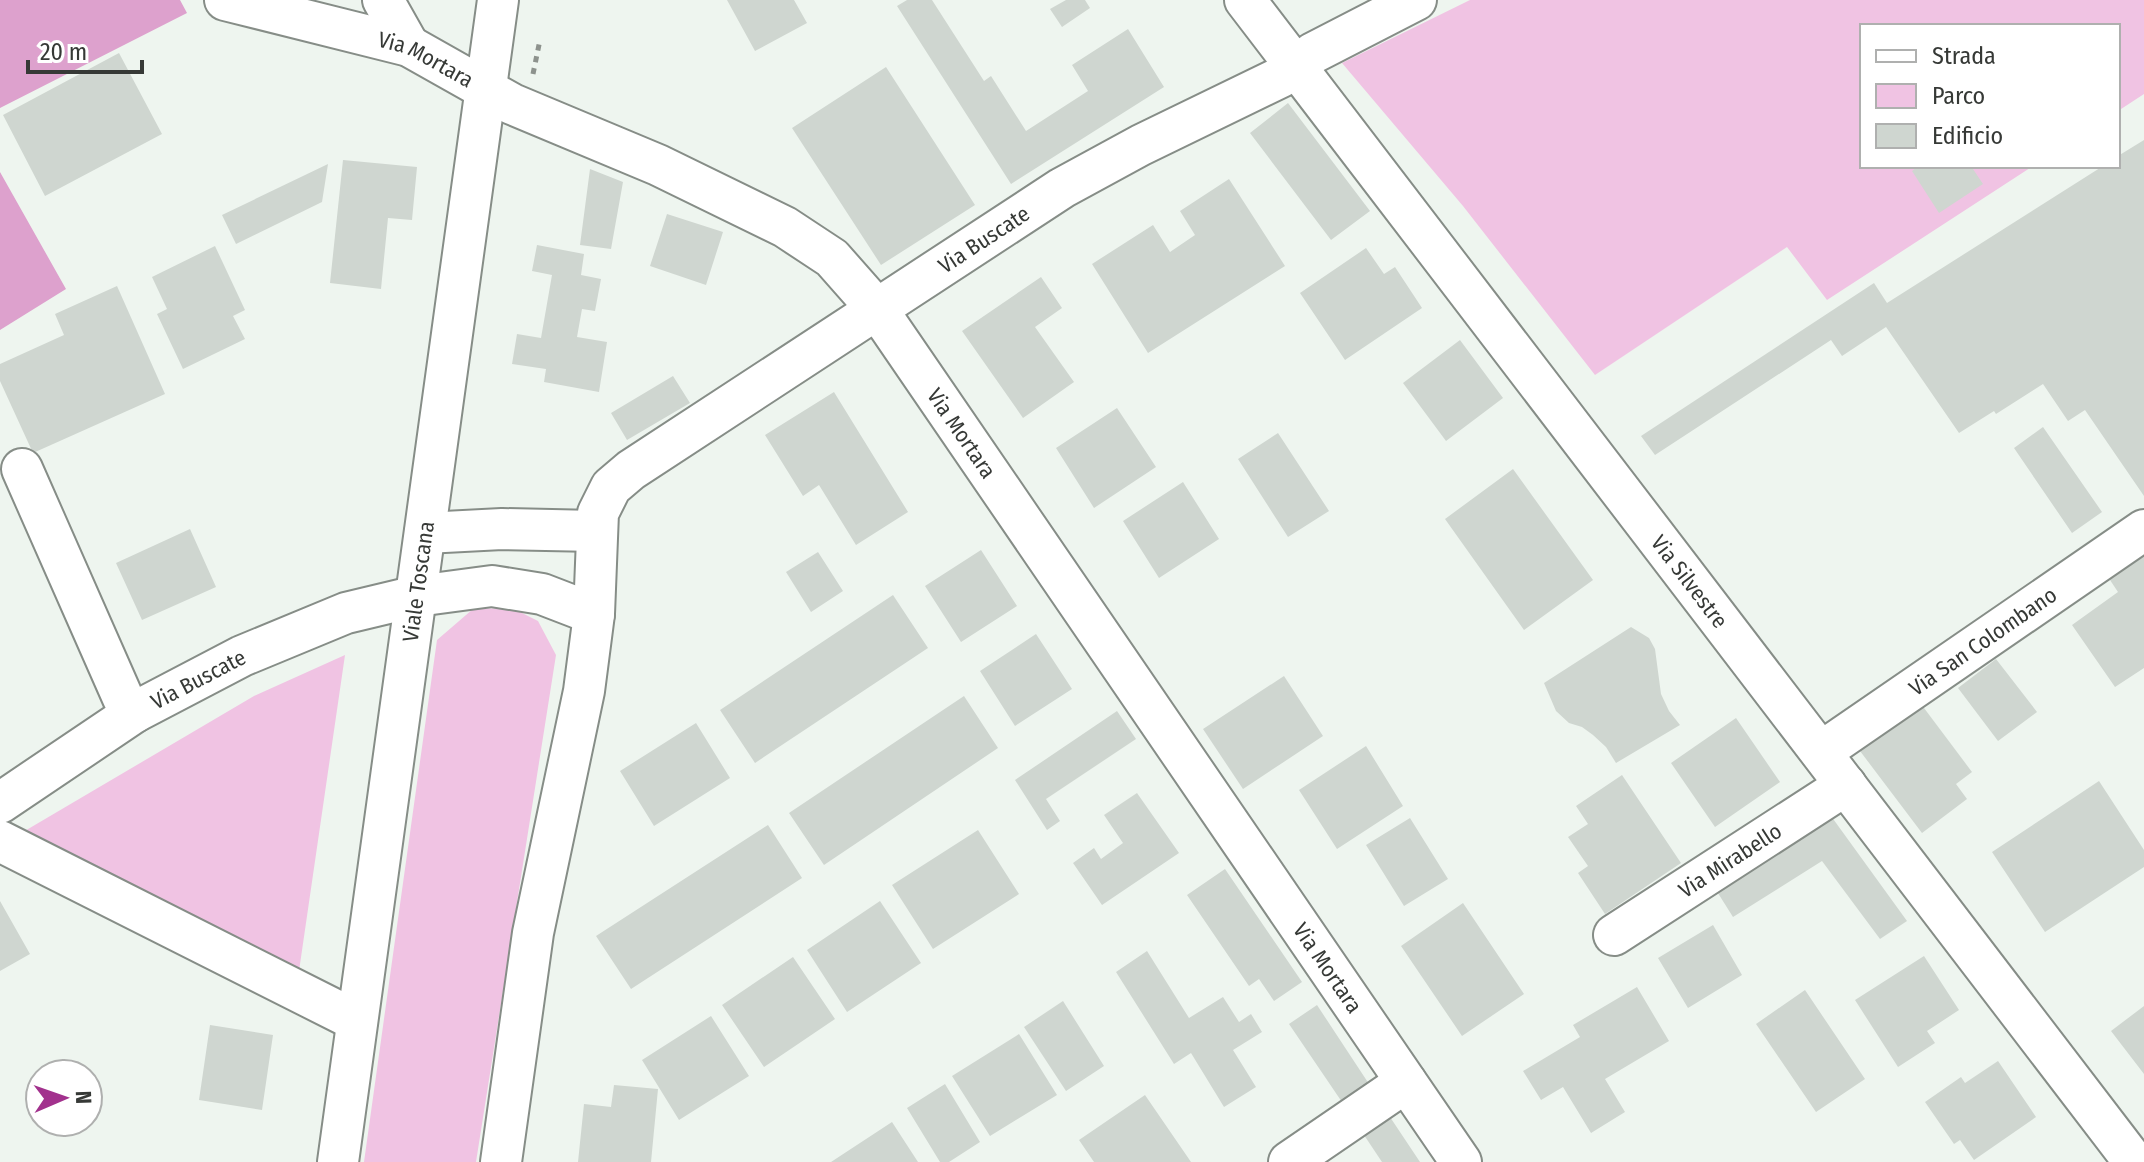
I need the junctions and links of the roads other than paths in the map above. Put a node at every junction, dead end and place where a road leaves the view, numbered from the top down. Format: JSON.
{"nodes":[{"id":1,"x":225,"y":0,"type":"edge"},
{"id":2,"x":383,"y":0,"type":"edge"},
{"id":3,"x":498,"y":0,"type":"edge"},
{"id":4,"x":1245,"y":0,"type":"edge"},
{"id":5,"x":1416,"y":0,"type":"edge"},
{"id":6,"x":409,"y":46,"type":"junction"},
{"id":7,"x":1295,"y":66,"type":"junction"},
{"id":8,"x":486,"y":88,"type":"junction"},
{"id":9,"x":877,"y":309,"type":"junction"},
{"id":10,"x":22,"y":469,"type":"dead end"},
{"id":11,"x":2144,"y":530,"type":"edge"},
{"id":12,"x":596,"y":531,"type":"junction"},
{"id":13,"x":425,"y":533,"type":"junction"},
{"id":14,"x":417,"y":596,"type":"junction"},
{"id":15,"x":594,"y":614,"type":"junction"},
{"id":16,"x":135,"y":712,"type":"junction"},
{"id":17,"x":1821,"y":752,"type":"junction"},
{"id":18,"x":1846,"y":785,"type":"junction"},
{"id":19,"x":0,"y":803,"type":"edge"},
{"id":20,"x":0,"y":841,"type":"edge"},
{"id":21,"x":1614,"y":935,"type":"dead end"},
{"id":22,"x":357,"y":1021,"type":"junction"},
{"id":23,"x":1406,"y":1082,"type":"junction"},
{"id":24,"x":338,"y":1162,"type":"edge"},
{"id":25,"x":501,"y":1162,"type":"edge"},
{"id":26,"x":1289,"y":1162,"type":"edge"},
{"id":27,"x":1461,"y":1162,"type":"edge"},
{"id":28,"x":2134,"y":1162,"type":"edge"}],
"edges":[{"from":1,"to":6,"type":"street","name":"Via Mortara"},
{"from":2,"to":6,"type":"street"},
{"from":3,"to":8,"type":"street","name":"Viale Toscana"},
{"from":4,"to":7,"type":"street","name":"Via Silvestre"},
{"from":5,"to":7,"type":"street","name":"Via Buscate"},
{"from":6,"to":8,"type":"street","name":"Via Mortara"},
{"from":7,"to":9,"type":"street","name":"Via Buscate"},
{"from":7,"to":17,"type":"street","name":"Via Silvestre"},
{"from":8,"to":9,"type":"street","name":"Via Mortara"},
{"from":8,"to":13,"type":"street","name":"Viale Toscana"},
{"from":9,"to":12,"type":"street","name":"Via Buscate"},
{"from":9,"to":23,"type":"street","name":"Via Mortara"},
{"from":10,"to":16,"type":"street"},
{"from":11,"to":17,"type":"street","name":"Via San Colombano"},
{"from":12,"to":13,"type":"street"},
{"from":12,"to":15,"type":"street"},
{"from":13,"to":14,"type":"street","name":"Viale Toscana"},
{"from":14,"to":15,"type":"street","name":"Via Buscate"},
{"from":14,"to":16,"type":"street","name":"Via Buscate"},
{"from":14,"to":22,"type":"street","name":"Viale Toscana"},
{"from":15,"to":25,"type":"street"},
{"from":16,"to":19,"type":"street","name":"Via Buscate"},
{"from":17,"to":18,"type":"street","name":"Via Silvestre"},
{"from":18,"to":21,"type":"street","name":"Via Mirabello"},
{"from":18,"to":28,"type":"street","name":"Via Silvestre"},
{"from":20,"to":22,"type":"street"},
{"from":22,"to":24,"type":"street","name":"Viale Toscana"},
{"from":23,"to":26,"type":"street"},
{"from":23,"to":27,"type":"street","name":"Via Mortara"}]}
